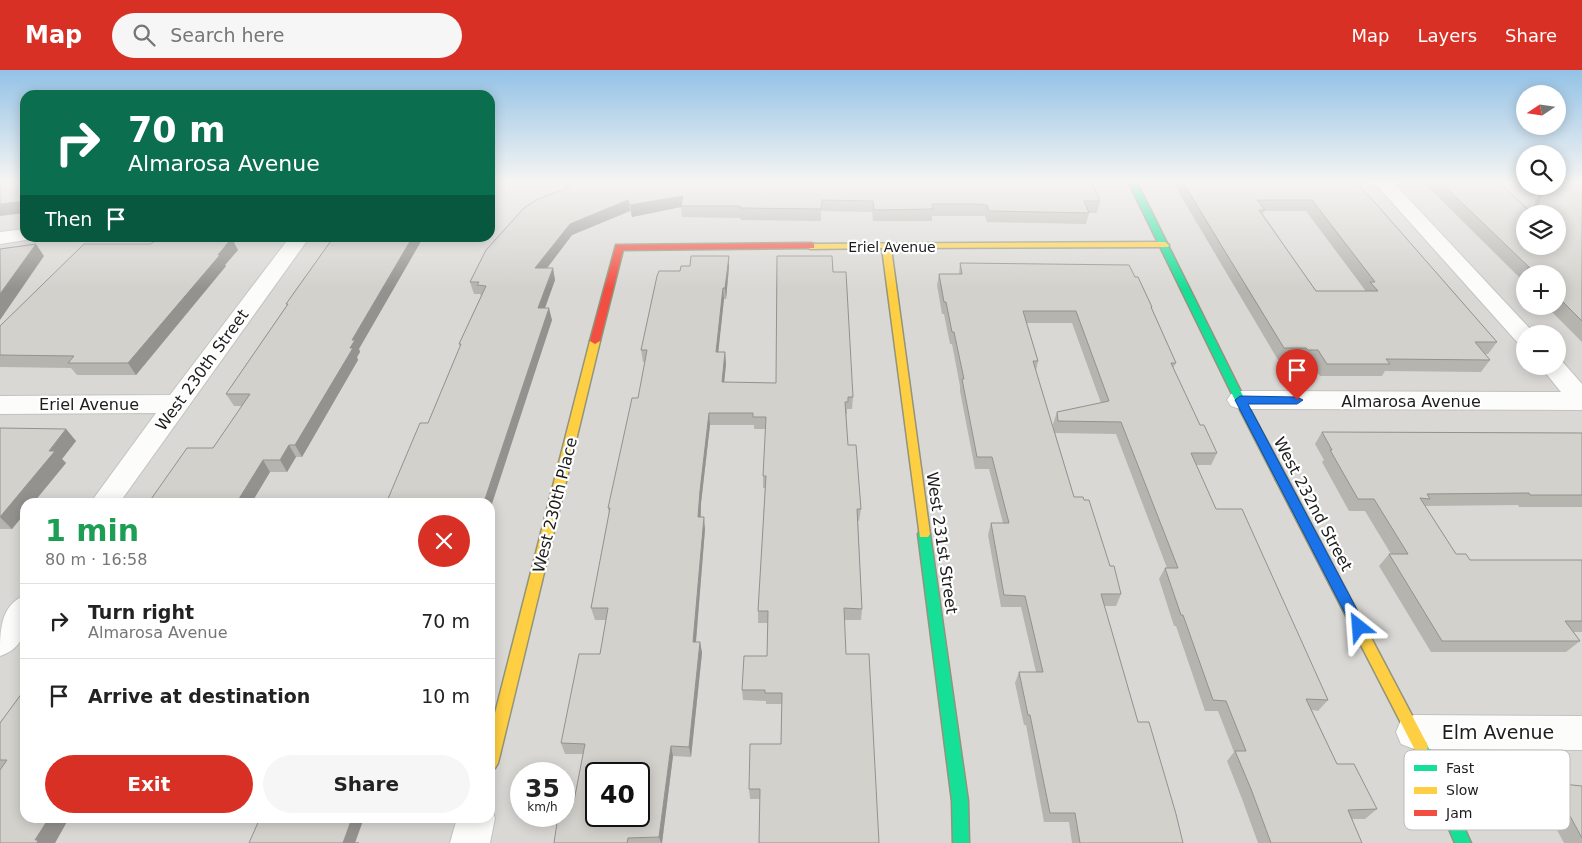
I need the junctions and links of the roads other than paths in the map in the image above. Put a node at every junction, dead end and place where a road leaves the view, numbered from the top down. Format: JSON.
{"nodes":[{"id":1,"x":1151,"y":217,"type":"edge"},
{"id":2,"x":1416,"y":217,"type":"edge"},
{"id":3,"x":20,"y":236,"type":"edge"},
{"id":4,"x":0,"y":238,"type":"edge"},
{"id":5,"x":296,"y":242,"type":"edge"},
{"id":6,"x":1165,"y":246,"type":"junction"},
{"id":7,"x":619,"y":247,"type":"joint"},
{"id":8,"x":886,"y":247,"type":"junction"},
{"id":9,"x":1516,"y":327,"type":"edge"},
{"id":10,"x":1560,"y":375,"type":"edge"},
{"id":11,"x":1240,"y":400,"type":"junction"},
{"id":12,"x":1582,"y":400,"type":"edge"},
{"id":13,"x":178,"y":404,"type":"junction"},
{"id":14,"x":0,"y":405,"type":"edge"},
{"id":15,"x":108,"y":498,"type":"edge"},
{"id":16,"x":20,"y":616,"type":"edge"},
{"id":17,"x":0,"y":642,"type":"edge"},
{"id":18,"x":1414,"y":732,"type":"junction"},
{"id":19,"x":1582,"y":733,"type":"edge"},
{"id":20,"x":495,"y":743,"type":"edge"},
{"id":21,"x":1422,"y":750,"type":"edge"},
{"id":22,"x":475,"y":823,"type":"edge"},
{"id":23,"x":1457,"y":830,"type":"edge"},
{"id":24,"x":470,"y":843,"type":"edge"},
{"id":25,"x":961,"y":843,"type":"edge"},
{"id":26,"x":1463,"y":843,"type":"edge"}],
"edges":[{"from":1,"to":6,"type":"street","name":"West 232nd Street"},
{"from":2,"to":9,"type":"street"},
{"from":3,"to":4,"type":"street"},
{"from":5,"to":13,"type":"street","name":"West 230th Street"},
{"from":6,"to":8,"type":"street","name":"Eriel Avenue"},
{"from":6,"to":11,"type":"street","name":"West 232nd Street"},
{"from":7,"to":8,"type":"street","name":"Eriel Avenue"},
{"from":7,"to":20,"type":"street","name":"West 230th Place"},
{"from":8,"to":25,"type":"street","name":"West 231st Street"},
{"from":10,"to":12,"type":"street"},
{"from":11,"to":12,"type":"street","name":"Almarosa Avenue"},
{"from":11,"to":18,"type":"street","name":"West 232nd Street"},
{"from":13,"to":14,"type":"street","name":"Eriel Avenue"},
{"from":13,"to":15,"type":"street","name":"West 230th Street"},
{"from":16,"to":17,"type":"street"},
{"from":18,"to":19,"type":"street","name":"Elm Avenue"},
{"from":18,"to":21,"type":"street","name":"West 232nd Street"},
{"from":22,"to":24,"type":"street"},
{"from":23,"to":26,"type":"street","name":"West 232nd Street"}]}
